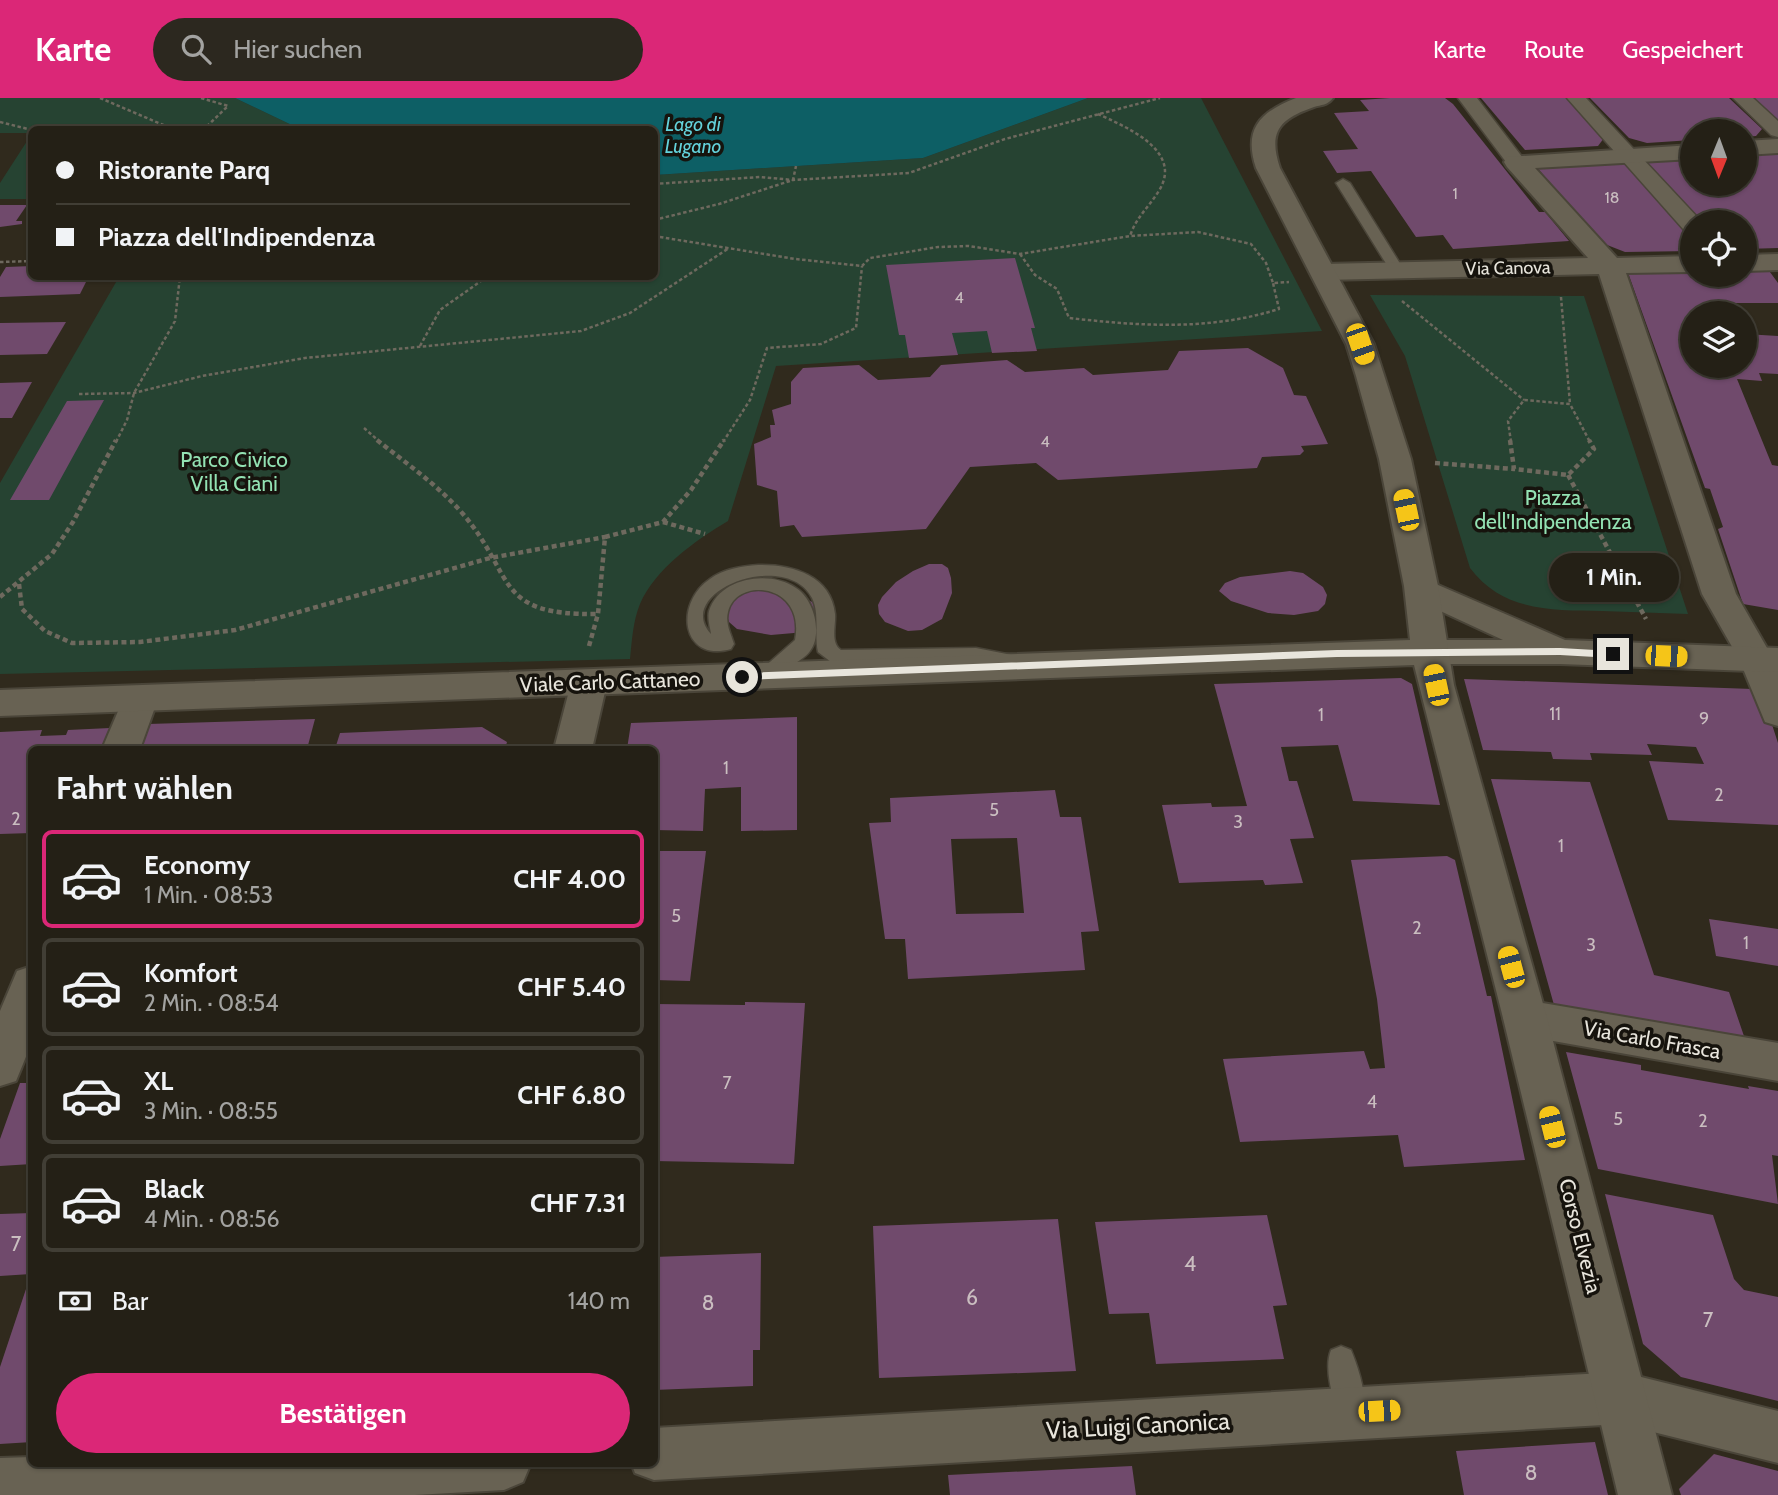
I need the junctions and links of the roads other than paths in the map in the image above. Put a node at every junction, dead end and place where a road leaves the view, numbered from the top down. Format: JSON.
{"nodes":[{"id":1,"x":1321,"y":98,"type":"edge"},
{"id":2,"x":1467,"y":98,"type":"edge"},
{"id":3,"x":1576,"y":98,"type":"edge"},
{"id":4,"x":1742,"y":98,"type":"edge"},
{"id":5,"x":1778,"y":131,"type":"edge"},
{"id":6,"x":1778,"y":146,"type":"edge"},
{"id":7,"x":1757,"y":147,"type":"edge"},
{"id":8,"x":1680,"y":153,"type":"edge"},
{"id":9,"x":1629,"y":156,"type":"junction"},
{"id":10,"x":1517,"y":162,"type":"junction"},
{"id":11,"x":1343,"y":183,"type":"dead end"},
{"id":12,"x":1680,"y":212,"type":"edge"},
{"id":13,"x":1778,"y":262,"type":"edge"},
{"id":14,"x":1757,"y":263,"type":"edge"},
{"id":15,"x":1680,"y":264,"type":"edge"},
{"id":16,"x":1610,"y":266,"type":"junction"},
{"id":17,"x":1384,"y":270,"type":"junction"},
{"id":18,"x":1325,"y":277,"type":"junction"},
{"id":19,"x":1422,"y":589,"type":"junction"},
{"id":20,"x":1429,"y":652,"type":"junction"},
{"id":21,"x":1560,"y":652,"type":"junction"},
{"id":22,"x":1767,"y":659,"type":"edge"},
{"id":23,"x":588,"y":666,"type":"junction"},
{"id":24,"x":1018,"y":666,"type":"junction"},
{"id":25,"x":768,"y":675,"type":"junction"},
{"id":26,"x":140,"y":699,"type":"junction"},
{"id":27,"x":0,"y":703,"type":"edge"},
{"id":28,"x":1778,"y":713,"type":"edge"},
{"id":29,"x":122,"y":746,"type":"edge"},
{"id":30,"x":574,"y":746,"type":"edge"},
{"id":31,"x":28,"y":994,"type":"edge"},
{"id":32,"x":1525,"y":1018,"type":"junction"},
{"id":33,"x":1778,"y":1062,"type":"edge"},
{"id":34,"x":0,"y":1067,"type":"edge"},
{"id":35,"x":1341,"y":1360,"type":"dead end"},
{"id":36,"x":1621,"y":1398,"type":"junction"},
{"id":37,"x":1352,"y":1413,"type":"junction"},
{"id":38,"x":1778,"y":1437,"type":"edge"},
{"id":39,"x":658,"y":1454,"type":"edge"},
{"id":40,"x":471,"y":1467,"type":"edge"},
{"id":41,"x":397,"y":1476,"type":"edge"},
{"id":42,"x":0,"y":1485,"type":"edge"},
{"id":43,"x":1645,"y":1495,"type":"edge"}],
"edges":[{"from":1,"to":18,"type":"street"},
{"from":2,"to":10,"type":"street"},
{"from":3,"to":9,"type":"street"},
{"from":4,"to":5,"type":"street"},
{"from":6,"to":7,"type":"street"},
{"from":8,"to":9,"type":"street"},
{"from":9,"to":10,"type":"street"},
{"from":9,"to":12,"type":"street"},
{"from":10,"to":16,"type":"street"},
{"from":11,"to":17,"type":"lane"},
{"from":13,"to":14,"type":"street"},
{"from":15,"to":16,"type":"street","name":"Via Canova"},
{"from":16,"to":17,"type":"street","name":"Via Canova"},
{"from":16,"to":22,"type":"street"},
{"from":17,"to":18,"type":"street","name":"Via Canova"},
{"from":18,"to":19,"type":"street"},
{"from":19,"to":20,"type":"street"},
{"from":19,"to":21,"type":"street"},
{"from":20,"to":21,"type":"street"},
{"from":20,"to":24,"type":"street","name":"Viale Carlo Cattaneo"},
{"from":20,"to":32,"type":"street","name":"Corso Elvezia"},
{"from":21,"to":22,"type":"street"},
{"from":22,"to":28,"type":"street"},
{"from":23,"to":25,"type":"street","name":"Viale Carlo Cattaneo"},
{"from":23,"to":26,"type":"street","name":"Viale Carlo Cattaneo"},
{"from":23,"to":30,"type":"street"},
{"from":24,"to":25,"type":"street","name":"Viale Carlo Cattaneo"},
{"from":24,"to":25,"type":"lane"},
{"from":26,"to":27,"type":"street","name":"Viale Carlo Cattaneo"},
{"from":26,"to":29,"type":"street"},
{"from":31,"to":34,"type":"street"},
{"from":32,"to":33,"type":"street","name":"Via Carlo Frasca"},
{"from":32,"to":36,"type":"street","name":"Corso Elvezia"},
{"from":35,"to":37,"type":"lane"},
{"from":36,"to":37,"type":"street","name":"Via Luigi Canonica"},
{"from":36,"to":38,"type":"street","name":"Via Luigi Canonica"},
{"from":36,"to":43,"type":"street","name":"Corso Elvezia"},
{"from":37,"to":39,"type":"street","name":"Via Luigi Canonica"},
{"from":40,"to":41,"type":"street"},
{"from":41,"to":42,"type":"street"}]}
